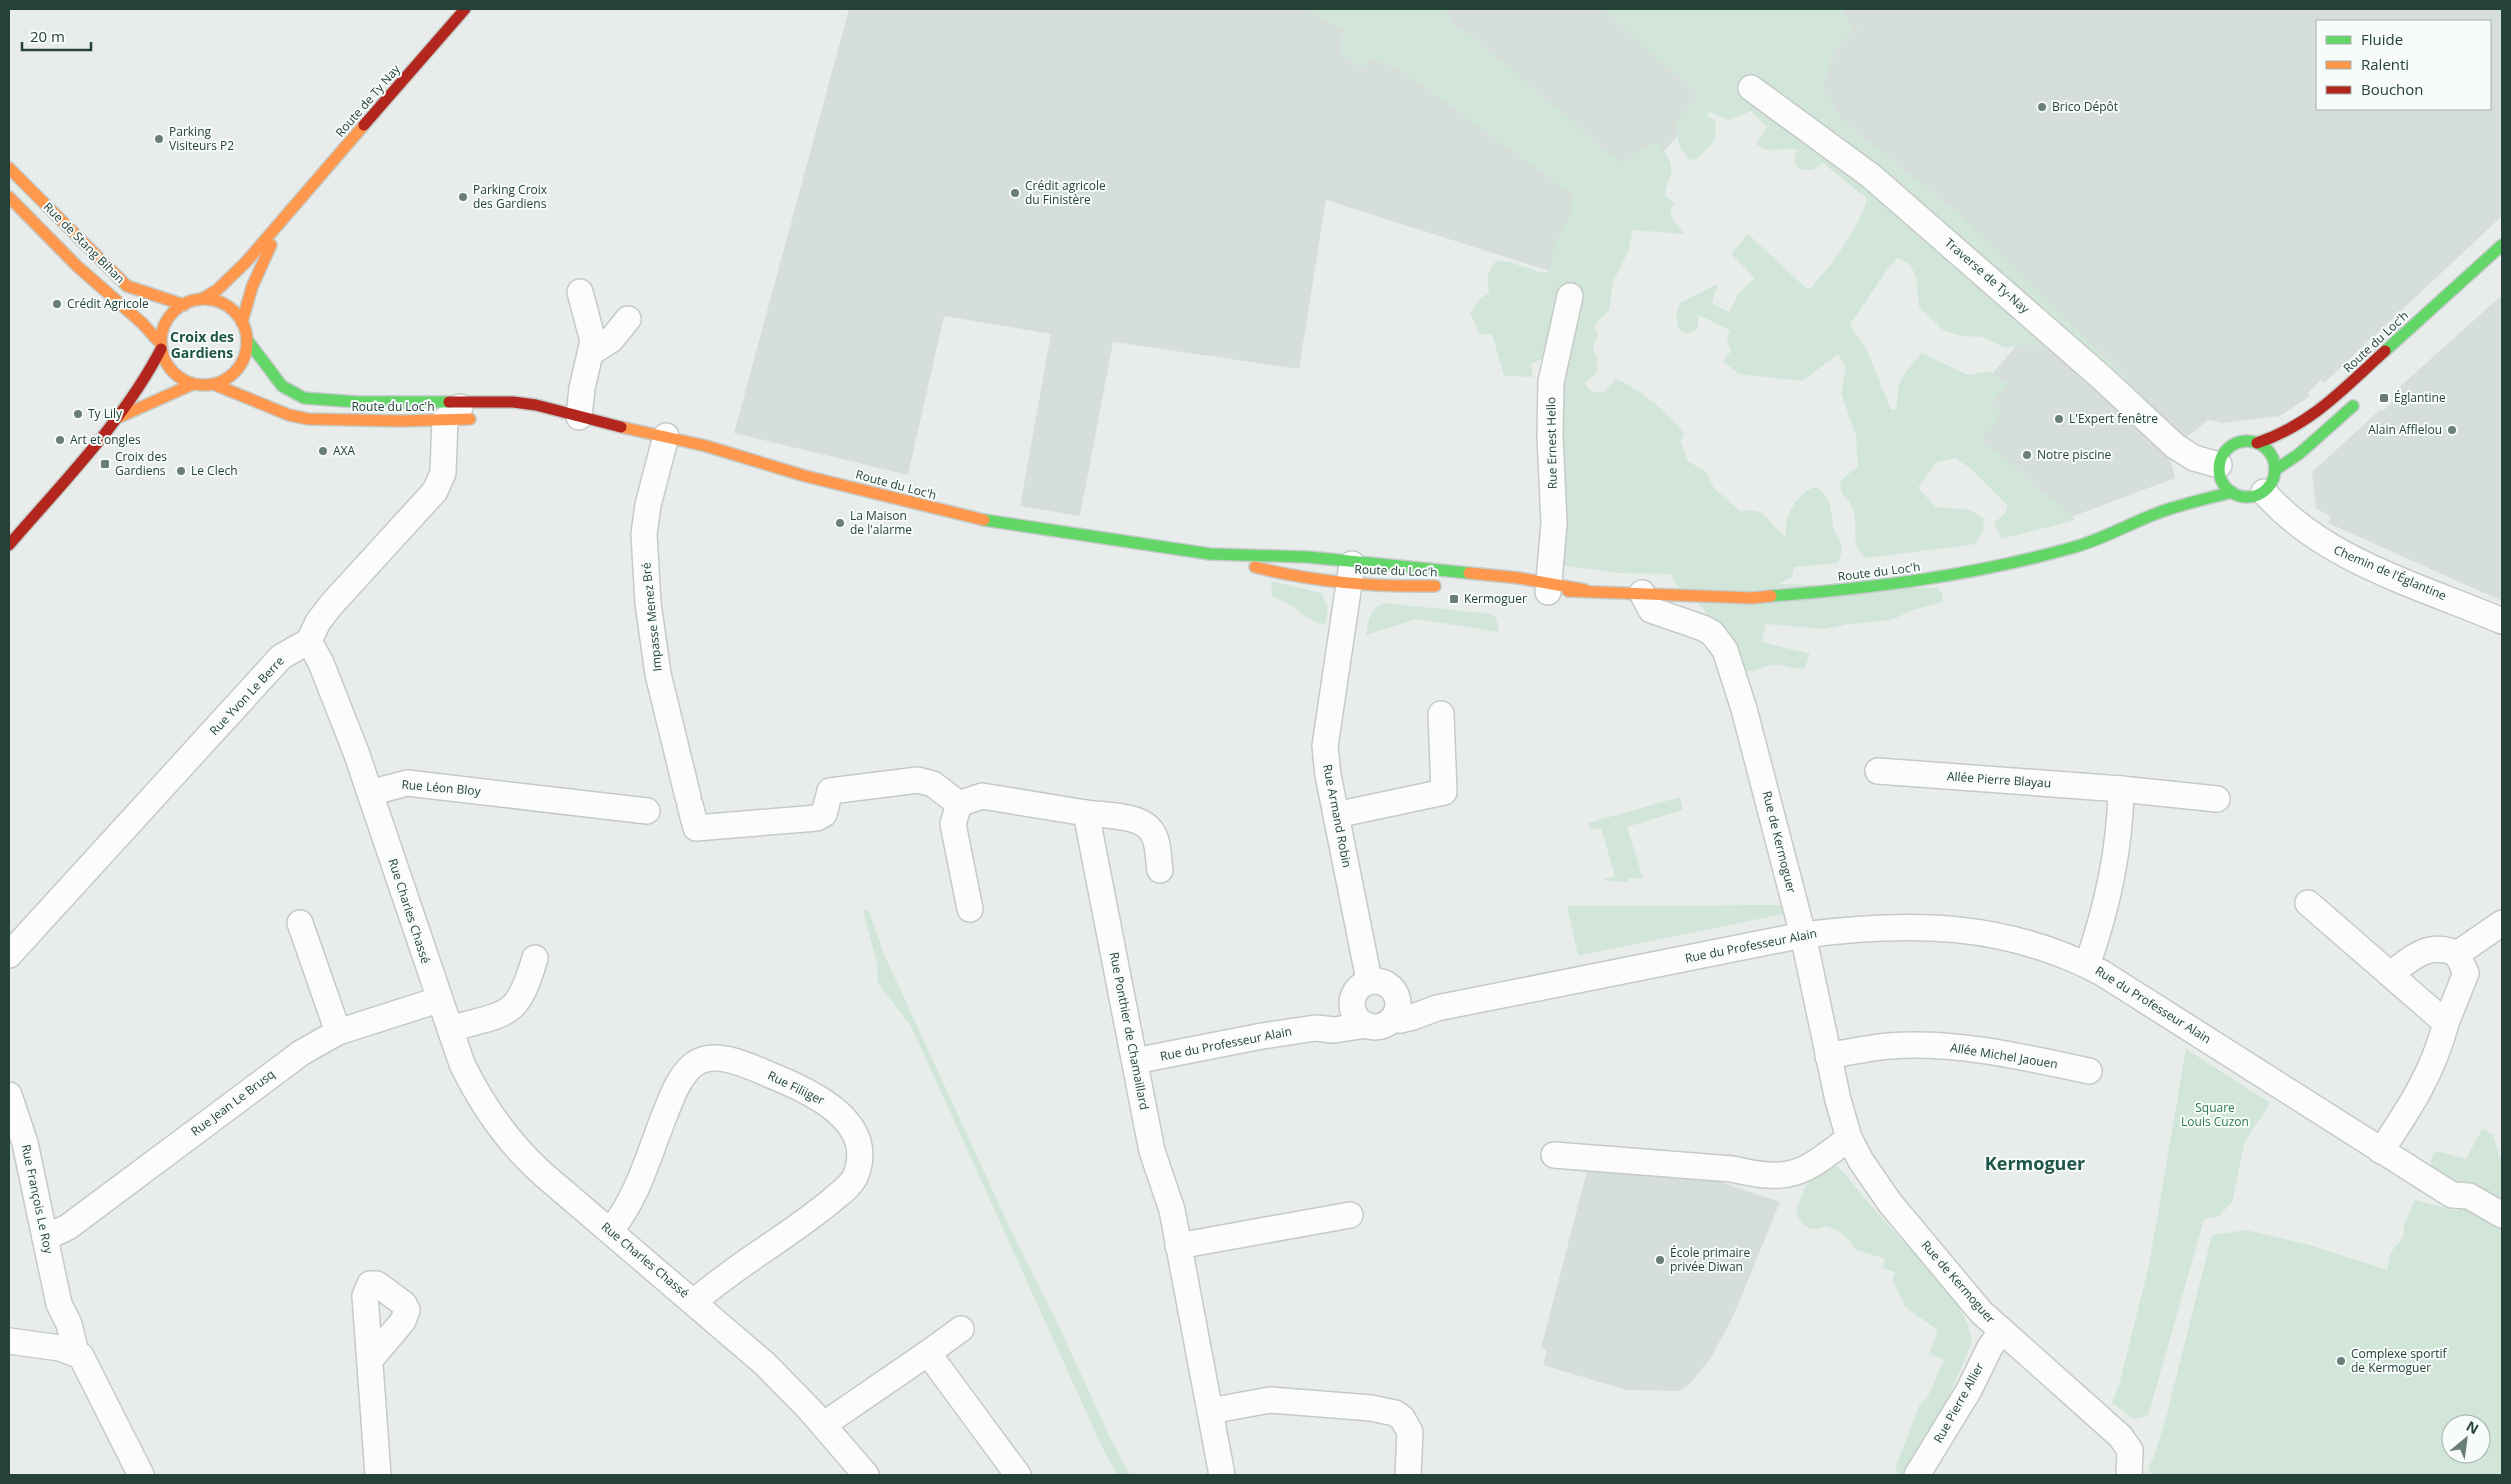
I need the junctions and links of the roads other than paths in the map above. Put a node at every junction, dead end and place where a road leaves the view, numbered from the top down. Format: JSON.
{"nodes":[{"id":1,"x":465,"y":9,"type":"edge"},
{"id":2,"x":1750,"y":88,"type":"dead end"},
{"id":3,"x":12,"y":187,"type":"edge"},
{"id":4,"x":52,"y":211,"type":"junction"},
{"id":5,"x":291,"y":212,"type":"junction"},
{"id":6,"x":51,"y":240,"type":"junction"},
{"id":7,"x":2502,"y":245,"type":"edge"},
{"id":8,"x":580,"y":292,"type":"dead end"},
{"id":9,"x":1570,"y":296,"type":"dead end"},
{"id":10,"x":202,"y":299,"type":"junction"},
{"id":11,"x":184,"y":305,"type":"junction"},
{"id":12,"x":628,"y":319,"type":"dead end"},
{"id":13,"x":242,"y":322,"type":"junction"},
{"id":14,"x":248,"y":341,"type":"junction"},
{"id":15,"x":161,"y":346,"type":"junction"},
{"id":16,"x":592,"y":352,"type":"junction"},
{"id":17,"x":194,"y":384,"type":"junction"},
{"id":18,"x":213,"y":384,"type":"junction"},
{"id":19,"x":2360,"y":400,"type":"dead end"},
{"id":20,"x":466,"y":402,"type":"junction"},
{"id":21,"x":579,"y":417,"type":"junction"},
{"id":22,"x":540,"y":418,"type":"dead end"},
{"id":23,"x":116,"y":419,"type":"junction"},
{"id":24,"x":485,"y":419,"type":"dead end"},
{"id":25,"x":445,"y":420,"type":"junction"},
{"id":26,"x":666,"y":436,"type":"junction"},
{"id":27,"x":2257,"y":443,"type":"junction"},
{"id":28,"x":2217,"y":470,"type":"junction"},
{"id":29,"x":2275,"y":470,"type":"junction"},
{"id":30,"x":2197,"y":487,"type":"dead end"},
{"id":31,"x":2232,"y":492,"type":"junction"},
{"id":32,"x":2264,"y":492,"type":"junction"},
{"id":33,"x":2166,"y":510,"type":"junction"},
{"id":34,"x":9,"y":545,"type":"edge"},
{"id":35,"x":1210,"y":554,"type":"junction"},
{"id":36,"x":1351,"y":573,"type":"junction"},
{"id":37,"x":1446,"y":586,"type":"dead end"},
{"id":38,"x":1502,"y":588,"type":"dead end"},
{"id":39,"x":1549,"y":588,"type":"junction"},
{"id":40,"x":1642,"y":594,"type":"junction"},
{"id":41,"x":2502,"y":621,"type":"edge"},
{"id":42,"x":309,"y":640,"type":"junction"},
{"id":43,"x":1441,"y":714,"type":"dead end"},
{"id":44,"x":1878,"y":771,"type":"dead end"},
{"id":45,"x":2121,"y":789,"type":"junction"},
{"id":46,"x":370,"y":792,"type":"junction"},
{"id":47,"x":2217,"y":799,"type":"dead end"},
{"id":48,"x":959,"y":804,"type":"junction"},
{"id":49,"x":647,"y":811,"type":"dead end"},
{"id":50,"x":1086,"y":813,"type":"junction"},
{"id":51,"x":1336,"y":815,"type":"junction"},
{"id":52,"x":1160,"y":870,"type":"dead end"},
{"id":53,"x":2308,"y":903,"type":"dead end"},
{"id":54,"x":970,"y":909,"type":"dead end"},
{"id":55,"x":300,"y":923,"type":"dead end"},
{"id":56,"x":2502,"y":923,"type":"edge"},
{"id":57,"x":1803,"y":935,"type":"junction"},
{"id":58,"x":2457,"y":954,"type":"junction"},
{"id":59,"x":9,"y":955,"type":"edge"},
{"id":60,"x":535,"y":958,"type":"dead end"},
{"id":61,"x":2086,"y":964,"type":"junction"},
{"id":62,"x":2391,"y":974,"type":"junction"},
{"id":63,"x":1369,"y":980,"type":"junction"},
{"id":64,"x":438,"y":1000,"type":"junction"},
{"id":65,"x":1351,"y":1005,"type":"junction"},
{"id":66,"x":1394,"y":1008,"type":"junction"},
{"id":67,"x":2446,"y":1023,"type":"junction"},
{"id":68,"x":1367,"y":1025,"type":"junction"},
{"id":69,"x":1316,"y":1028,"type":"junction"},
{"id":70,"x":450,"y":1029,"type":"junction"},
{"id":71,"x":338,"y":1032,"type":"junction"},
{"id":72,"x":1828,"y":1056,"type":"junction"},
{"id":73,"x":1135,"y":1061,"type":"junction"},
{"id":74,"x":2089,"y":1071,"type":"dead end"},
{"id":75,"x":9,"y":1095,"type":"edge"},
{"id":76,"x":1849,"y":1138,"type":"junction"},
{"id":77,"x":2381,"y":1151,"type":"junction"},
{"id":78,"x":1554,"y":1155,"type":"dead end"},
{"id":79,"x":1350,"y":1215,"type":"dead end"},
{"id":80,"x":2502,"y":1216,"type":"edge"},
{"id":81,"x":611,"y":1230,"type":"junction"},
{"id":82,"x":45,"y":1238,"type":"junction"},
{"id":83,"x":1178,"y":1246,"type":"junction"},
{"id":84,"x":694,"y":1302,"type":"junction"},
{"id":85,"x":59,"y":1304,"type":"junction"},
{"id":86,"x":961,"y":1329,"type":"dead end"},
{"id":87,"x":2002,"y":1332,"type":"junction"},
{"id":88,"x":9,"y":1341,"type":"edge"},
{"id":89,"x":46,"y":1346,"type":"junction"},
{"id":90,"x":76,"y":1353,"type":"junction"},
{"id":91,"x":928,"y":1353,"type":"junction"},
{"id":92,"x":370,"y":1360,"type":"dead end"},
{"id":93,"x":1210,"y":1411,"type":"junction"},
{"id":94,"x":823,"y":1426,"type":"junction"},
{"id":95,"x":141,"y":1475,"type":"edge"},
{"id":96,"x":378,"y":1475,"type":"edge"},
{"id":97,"x":866,"y":1475,"type":"edge"},
{"id":98,"x":1018,"y":1475,"type":"edge"},
{"id":99,"x":1222,"y":1475,"type":"edge"},
{"id":100,"x":1408,"y":1475,"type":"edge"},
{"id":101,"x":1917,"y":1475,"type":"edge"},
{"id":102,"x":2129,"y":1475,"type":"edge"}],
"edges":[{"from":1,"to":5,"type":"main road","name":"Route de Ty Nay"},
{"from":2,"to":28,"type":"street","name":"Traverse de Ty-Nay"},
{"from":3,"to":4,"type":"street"},
{"from":3,"to":6,"type":"main road","name":"Rue de Stang Bihan"},
{"from":4,"to":6,"type":"street"},
{"from":4,"to":11,"type":"main road","name":"Rue de Stang Bihan"},
{"from":5,"to":10,"type":"main road","name":"Route de Ty Nay"},
{"from":5,"to":13,"type":"main road","name":"Route de Ty Nay"},
{"from":6,"to":15,"type":"main road","name":"Rue de Stang Bihan"},
{"from":7,"to":27,"type":"main road","name":"Route du Loc'h"},
{"from":8,"to":16,"type":"street"},
{"from":9,"to":39,"type":"street","name":"Rue Ernest Hello"},
{"from":10,"to":11,"type":"main road"},
{"from":10,"to":13,"type":"main road"},
{"from":11,"to":15,"type":"main road"},
{"from":12,"to":16,"type":"street"},
{"from":13,"to":14,"type":"main road"},
{"from":14,"to":18,"type":"main road"},
{"from":14,"to":20,"type":"main road","name":"Route du Loc'h"},
{"from":15,"to":17,"type":"main road"},
{"from":15,"to":23,"type":"main road"},
{"from":16,"to":21,"type":"street"},
{"from":17,"to":18,"type":"main road"},
{"from":17,"to":23,"type":"main road"},
{"from":18,"to":25,"type":"main road","name":"Route du Loc'h"},
{"from":19,"to":29,"type":"main road"},
{"from":20,"to":21,"type":"main road","name":"Route du Loc'h"},
{"from":20,"to":25,"type":"street"},
{"from":21,"to":22,"type":"main road","name":"Route du Loc'h"},
{"from":21,"to":26,"type":"main road","name":"Route du Loc'h"},
{"from":23,"to":34,"type":"main road"},
{"from":24,"to":25,"type":"main road","name":"Route du Loc'h"},
{"from":25,"to":42,"type":"street"},
{"from":26,"to":35,"type":"main road","name":"Route du Loc'h"},
{"from":26,"to":48,"type":"street","name":"Impasse Menez Bré"},
{"from":27,"to":28,"type":"main road"},
{"from":27,"to":29,"type":"main road"},
{"from":28,"to":31,"type":"main road"},
{"from":29,"to":32,"type":"main road"},
{"from":30,"to":33,"type":"main road","name":"Route du Loc'h"},
{"from":31,"to":32,"type":"main road"},
{"from":31,"to":33,"type":"main road","name":"Route du Loc'h"},
{"from":32,"to":41,"type":"street","name":"Chemin de l'Églantine"},
{"from":33,"to":40,"type":"main road","name":"Route du Loc'h"},
{"from":35,"to":36,"type":"main road","name":"Route du Loc'h"},
{"from":35,"to":36,"type":"main road","name":"Route du Loc'h"},
{"from":36,"to":37,"type":"main road","name":"Route du Loc'h"},
{"from":36,"to":39,"type":"main road","name":"Route du Loc'h"},
{"from":36,"to":51,"type":"street","name":"Rue Armand Robin"},
{"from":38,"to":39,"type":"main road","name":"Route du Loc'h"},
{"from":39,"to":40,"type":"main road","name":"Route du Loc'h"},
{"from":40,"to":57,"type":"street","name":"Rue de Kermoguer"},
{"from":42,"to":46,"type":"street"},
{"from":42,"to":59,"type":"street","name":"Rue Yvon Le Berre"},
{"from":43,"to":51,"type":"street"},
{"from":44,"to":45,"type":"street","name":"Allée Pierre Blayau"},
{"from":45,"to":47,"type":"street","name":"Allée Pierre Blayau"},
{"from":45,"to":61,"type":"street"},
{"from":46,"to":49,"type":"street","name":"Rue Léon Bloy"},
{"from":46,"to":64,"type":"street","name":"Rue Charles Chassé"},
{"from":48,"to":50,"type":"street"},
{"from":48,"to":54,"type":"street"},
{"from":50,"to":52,"type":"street"},
{"from":50,"to":73,"type":"street","name":"Rue Ponthier de Chamaillard"},
{"from":51,"to":63,"type":"street","name":"Rue Armand Robin"},
{"from":53,"to":62,"type":"street"},
{"from":55,"to":71,"type":"street"},
{"from":56,"to":58,"type":"street"},
{"from":57,"to":61,"type":"street","name":"Rue du Professeur Alain"},
{"from":57,"to":66,"type":"street","name":"Rue du Professeur Alain"},
{"from":57,"to":72,"type":"street","name":"Rue de Kermoguer"},
{"from":58,"to":62,"type":"street"},
{"from":58,"to":67,"type":"street"},
{"from":60,"to":70,"type":"street"},
{"from":61,"to":77,"type":"street","name":"Rue du Professeur Alain"},
{"from":62,"to":67,"type":"street"},
{"from":63,"to":65,"type":"street"},
{"from":63,"to":66,"type":"street"},
{"from":64,"to":70,"type":"street","name":"Rue Charles Chassé"},
{"from":64,"to":71,"type":"street","name":"Rue Jean Le Brusq"},
{"from":65,"to":68,"type":"street"},
{"from":65,"to":69,"type":"street","name":"Rue du Professeur Alain"},
{"from":66,"to":68,"type":"street"},
{"from":67,"to":77,"type":"street"},
{"from":68,"to":69,"type":"street","name":"Rue du Professeur Alain"},
{"from":69,"to":73,"type":"street","name":"Rue du Professeur Alain"},
{"from":70,"to":81,"type":"street","name":"Rue Charles Chassé"},
{"from":71,"to":82,"type":"street","name":"Rue Jean Le Brusq"},
{"from":72,"to":74,"type":"street","name":"Allée Michel Jaouen"},
{"from":72,"to":76,"type":"street","name":"Rue de Kermoguer"},
{"from":73,"to":83,"type":"street","name":"Rue Ponthier de Chamaillard"},
{"from":75,"to":82,"type":"street","name":"Rue François Le Roy"},
{"from":76,"to":78,"type":"street"},
{"from":76,"to":87,"type":"street","name":"Rue de Kermoguer"},
{"from":77,"to":80,"type":"street","name":"Rue du Professeur Alain"},
{"from":79,"to":83,"type":"street"},
{"from":81,"to":84,"type":"street","name":"Rue Charles Chassé"},
{"from":81,"to":84,"type":"street","name":"Rue Filiiger"},
{"from":82,"to":85,"type":"street","name":"Rue François Le Roy"},
{"from":83,"to":93,"type":"street","name":"Rue Ponthier de Chamaillard"},
{"from":84,"to":94,"type":"street","name":"Rue Charles Chassé"},
{"from":85,"to":89,"type":"street","name":"Rue François Le Roy"},
{"from":85,"to":90,"type":"street","name":"Rue François Le Roy"},
{"from":86,"to":91,"type":"street"},
{"from":87,"to":101,"type":"street","name":"Rue Pierre Allier"},
{"from":87,"to":102,"type":"street","name":"Rue de Kermoguer"},
{"from":88,"to":89,"type":"street"},
{"from":89,"to":90,"type":"street"},
{"from":90,"to":95,"type":"street","name":"Rue François Le Roy"},
{"from":91,"to":94,"type":"street"},
{"from":91,"to":98,"type":"street"},
{"from":92,"to":96,"type":"street"},
{"from":93,"to":99,"type":"street","name":"Rue Ponthier de Chamaillard"},
{"from":93,"to":100,"type":"street"},
{"from":94,"to":97,"type":"street","name":"Rue Charles Chassé"}]}
